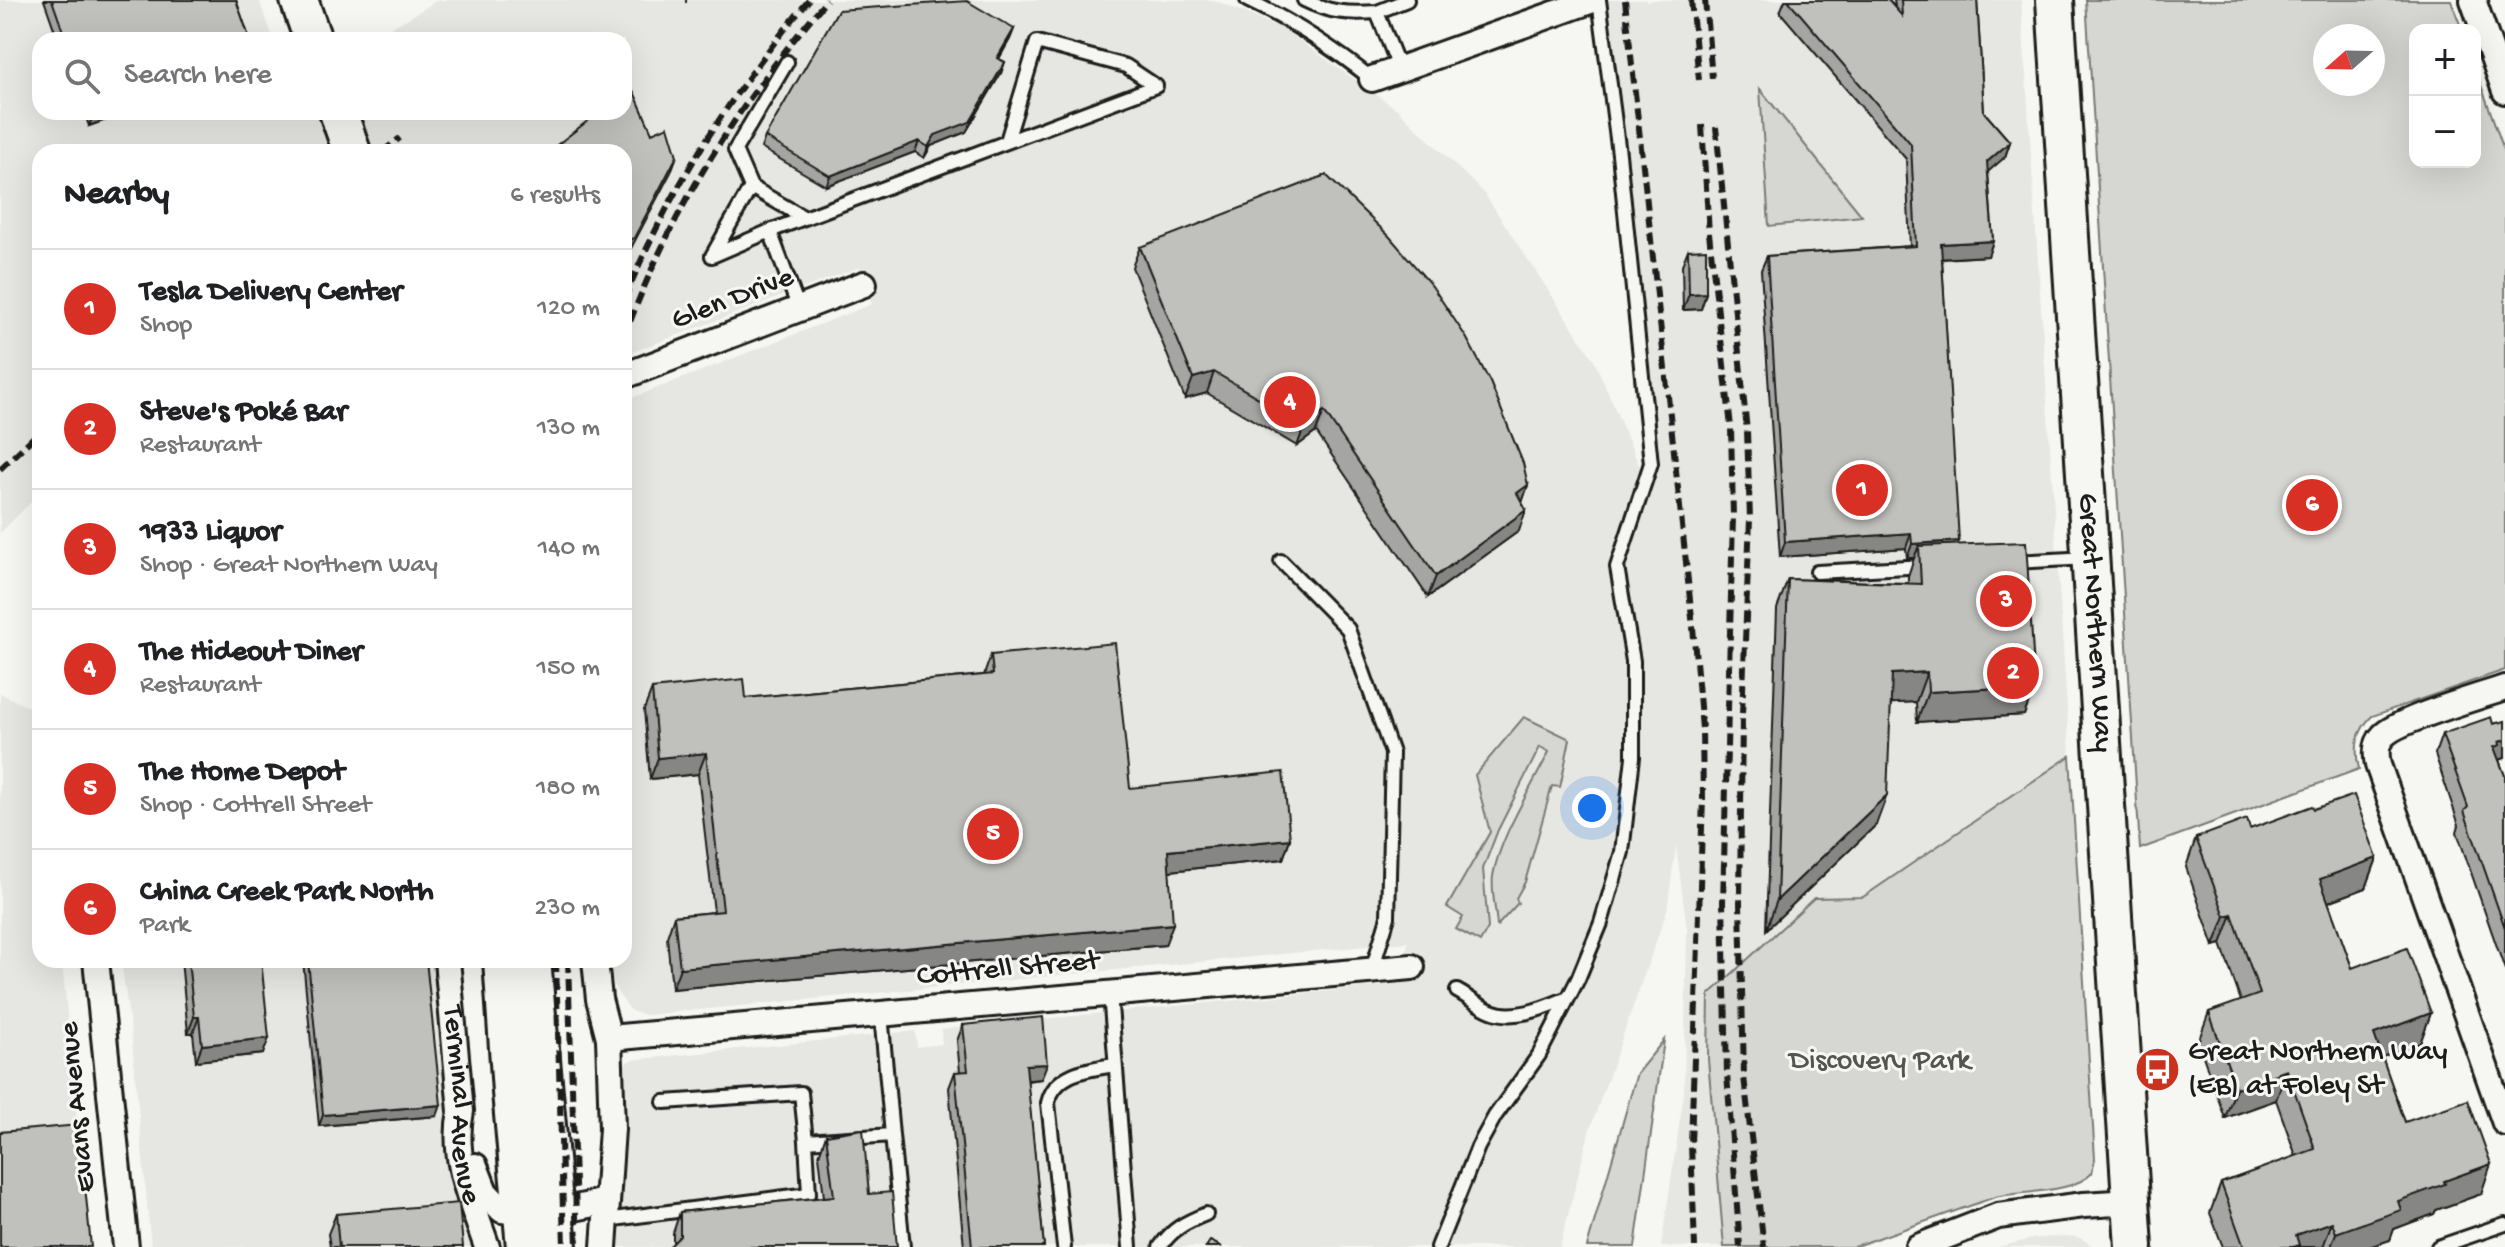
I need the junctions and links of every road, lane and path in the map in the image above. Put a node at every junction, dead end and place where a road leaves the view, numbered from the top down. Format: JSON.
{"nodes":[{"id":1,"x":299,"y":0,"type":"edge"},
{"id":2,"x":1247,"y":0,"type":"edge"},
{"id":3,"x":1304,"y":0,"type":"edge"},
{"id":4,"x":1407,"y":0,"type":"edge"},
{"id":5,"x":1596,"y":0,"type":"edge"},
{"id":6,"x":2055,"y":0,"type":"edge"},
{"id":7,"x":2473,"y":0,"type":"edge"},
{"id":8,"x":1377,"y":12,"type":"junction"},
{"id":9,"x":310,"y":32,"type":"edge"},
{"id":10,"x":787,"y":62,"type":"dead end"},
{"id":11,"x":1400,"y":70,"type":"junction"},
{"id":12,"x":1372,"y":79,"type":"joint"},
{"id":13,"x":2505,"y":91,"type":"edge"},
{"id":14,"x":341,"y":120,"type":"edge"},
{"id":15,"x":1007,"y":141,"type":"junction"},
{"id":16,"x":349,"y":144,"type":"edge"},
{"id":17,"x":751,"y":187,"type":"junction"},
{"id":18,"x":803,"y":217,"type":"junction"},
{"id":19,"x":770,"y":231,"type":"junction"},
{"id":20,"x":864,"y":284,"type":"dead end"},
{"id":21,"x":799,"y":309,"type":"junction"},
{"id":22,"x":632,"y":373,"type":"edge"},
{"id":23,"x":2090,"y":558,"type":"junction"},
{"id":24,"x":1281,"y":561,"type":"dead end"},
{"id":25,"x":1999,"y":562,"type":"edge"},
{"id":26,"x":1938,"y":566,"type":"edge"},
{"id":27,"x":1817,"y":572,"type":"dead end"},
{"id":28,"x":2505,"y":688,"type":"edge"},
{"id":29,"x":1412,"y":967,"type":"dead end"},
{"id":30,"x":97,"y":968,"type":"edge"},
{"id":31,"x":448,"y":968,"type":"edge"},
{"id":32,"x":503,"y":968,"type":"edge"},
{"id":33,"x":532,"y":968,"type":"edge"},
{"id":34,"x":596,"y":968,"type":"edge"},
{"id":35,"x":1372,"y":970,"type":"junction"},
{"id":36,"x":1457,"y":991,"type":"dead end"},
{"id":37,"x":1110,"y":993,"type":"junction"},
{"id":38,"x":1568,"y":998,"type":"junction"},
{"id":39,"x":881,"y":1014,"type":"junction"},
{"id":40,"x":609,"y":1038,"type":"junction"},
{"id":41,"x":1115,"y":1065,"type":"junction"},
{"id":42,"x":664,"y":1102,"type":"dead end"},
{"id":43,"x":461,"y":1111,"type":"junction"},
{"id":44,"x":2505,"y":1123,"type":"edge"},
{"id":45,"x":892,"y":1135,"type":"junction"},
{"id":46,"x":806,"y":1141,"type":"junction"},
{"id":47,"x":2131,"y":1202,"type":"junction"},
{"id":48,"x":607,"y":1210,"type":"junction"},
{"id":49,"x":1206,"y":1214,"type":"dead end"},
{"id":50,"x":2505,"y":1224,"type":"edge"},
{"id":51,"x":540,"y":1230,"type":"edge"},
{"id":52,"x":126,"y":1247,"type":"edge"},
{"id":53,"x":487,"y":1247,"type":"edge"},
{"id":54,"x":604,"y":1247,"type":"edge"},
{"id":55,"x":903,"y":1247,"type":"edge"},
{"id":56,"x":1064,"y":1247,"type":"edge"},
{"id":57,"x":1130,"y":1247,"type":"edge"},
{"id":58,"x":1160,"y":1247,"type":"edge"},
{"id":59,"x":1438,"y":1247,"type":"edge"},
{"id":60,"x":1918,"y":1247,"type":"edge"},
{"id":61,"x":2134,"y":1247,"type":"edge"},
{"id":62,"x":2438,"y":1247,"type":"edge"}],
"edges":[{"from":1,"to":9,"type":"main road"},
{"from":2,"to":12,"type":"lane"},
{"from":3,"to":8,"type":"lane"},
{"from":4,"to":8,"type":"lane"},
{"from":5,"to":11,"type":"street"},
{"from":5,"to":38,"type":"lane"},
{"from":6,"to":23,"type":"main road","name":"Great Northern Way"},
{"from":7,"to":13,"type":"street"},
{"from":8,"to":11,"type":"lane"},
{"from":10,"to":17,"type":"lane"},
{"from":11,"to":12,"type":"street"},
{"from":14,"to":16,"type":"main road"},
{"from":15,"to":15,"type":"lane"},
{"from":15,"to":18,"type":"lane"},
{"from":17,"to":18,"type":"lane"},
{"from":17,"to":19,"type":"lane"},
{"from":18,"to":19,"type":"lane"},
{"from":19,"to":21,"type":"lane"},
{"from":20,"to":21,"type":"street","name":"Glen Drive"},
{"from":21,"to":22,"type":"street","name":"Glen Drive"},
{"from":23,"to":25,"type":"lane"},
{"from":23,"to":47,"type":"main road","name":"Great Northern Way"},
{"from":24,"to":35,"type":"lane"},
{"from":26,"to":27,"type":"lane"},
{"from":28,"to":44,"type":"street"},
{"from":29,"to":35,"type":"street","name":"Cottrell Street"},
{"from":30,"to":52,"type":"street","name":"Evans Avenue"},
{"from":31,"to":43,"type":"street","name":"Terminal Avenue"},
{"from":32,"to":51,"type":"main road","name":"Terminal Avenue"},
{"from":33,"to":51,"type":"main road"},
{"from":34,"to":40,"type":"street"},
{"from":35,"to":37,"type":"street","name":"Cottrell Street"},
{"from":36,"to":38,"type":"lane"},
{"from":37,"to":39,"type":"street","name":"Cottrell Street"},
{"from":37,"to":41,"type":"lane"},
{"from":38,"to":59,"type":"lane"},
{"from":39,"to":40,"type":"street","name":"Cottrell Street"},
{"from":39,"to":45,"type":"lane"},
{"from":40,"to":48,"type":"street"},
{"from":41,"to":56,"type":"lane"},
{"from":41,"to":57,"type":"lane"},
{"from":42,"to":46,"type":"lane"},
{"from":43,"to":51,"type":"street"},
{"from":43,"to":53,"type":"street","name":"Terminal Avenue"},
{"from":45,"to":46,"type":"lane"},
{"from":45,"to":55,"type":"lane"},
{"from":46,"to":48,"type":"lane"},
{"from":47,"to":60,"type":"street"},
{"from":47,"to":61,"type":"main road","name":"Great Northern Way"},
{"from":48,"to":51,"type":"street"},
{"from":48,"to":54,"type":"street"},
{"from":49,"to":58,"type":"lane"},
{"from":50,"to":62,"type":"lane"}]}
